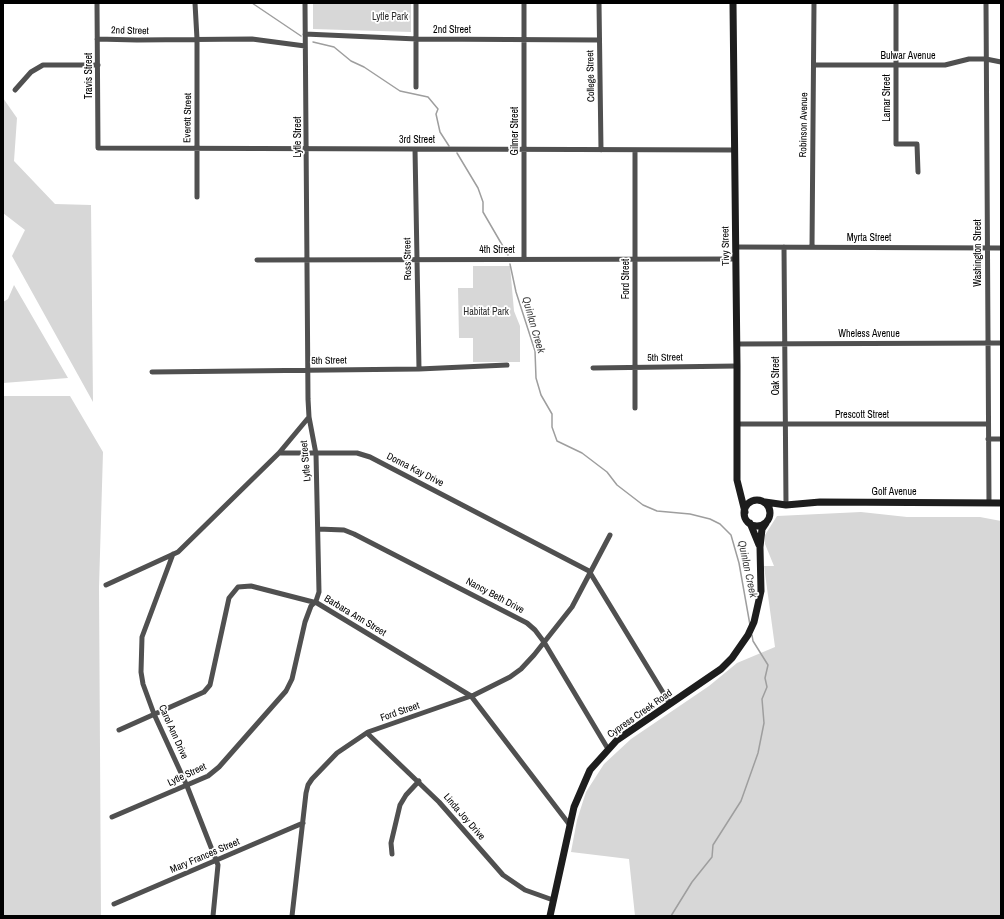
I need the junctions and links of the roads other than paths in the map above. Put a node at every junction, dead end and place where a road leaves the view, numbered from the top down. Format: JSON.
{"nodes":[{"id":1,"x":97,"y":3,"type":"edge"},
{"id":2,"x":195,"y":3,"type":"edge"},
{"id":3,"x":305,"y":3,"type":"edge"},
{"id":4,"x":416,"y":3,"type":"edge"},
{"id":5,"x":524,"y":3,"type":"edge"},
{"id":6,"x":598,"y":3,"type":"edge"},
{"id":7,"x":733,"y":3,"type":"edge"},
{"id":8,"x":814,"y":3,"type":"edge"},
{"id":9,"x":896,"y":3,"type":"edge"},
{"id":10,"x":986,"y":3,"type":"edge"},
{"id":11,"x":305,"y":34,"type":"junction"},
{"id":12,"x":524,"y":38,"type":"junction"},
{"id":13,"x":97,"y":39,"type":"junction"},
{"id":14,"x":197,"y":39,"type":"junction"},
{"id":15,"x":417,"y":39,"type":"junction"},
{"id":16,"x":599,"y":40,"type":"junction"},
{"id":17,"x":305,"y":46,"type":"junction"},
{"id":18,"x":986,"y":59,"type":"junction"},
{"id":19,"x":1001,"y":62,"type":"edge"},
{"id":20,"x":98,"y":65,"type":"junction"},
{"id":21,"x":814,"y":65,"type":"junction"},
{"id":22,"x":896,"y":65,"type":"junction"},
{"id":23,"x":416,"y":87,"type":"dead end"},
{"id":24,"x":15,"y":90,"type":"dead end"},
{"id":25,"x":98,"y":148,"type":"joint"},
{"id":26,"x":307,"y":148,"type":"junction"},
{"id":27,"x":196,"y":149,"type":"junction"},
{"id":28,"x":415,"y":149,"type":"junction"},
{"id":29,"x":524,"y":150,"type":"junction"},
{"id":30,"x":601,"y":150,"type":"junction"},
{"id":31,"x":635,"y":150,"type":"junction"},
{"id":32,"x":735,"y":150,"type":"junction"},
{"id":33,"x":918,"y":172,"type":"dead end"},
{"id":34,"x":197,"y":197,"type":"dead end"},
{"id":35,"x":736,"y":247,"type":"junction"},
{"id":36,"x":784,"y":247,"type":"junction"},
{"id":37,"x":812,"y":247,"type":"junction"},
{"id":38,"x":987,"y":248,"type":"junction"},
{"id":39,"x":1001,"y":248,"type":"edge"},
{"id":40,"x":635,"y":258,"type":"junction"},
{"id":41,"x":417,"y":259,"type":"junction"},
{"id":42,"x":524,"y":259,"type":"junction"},
{"id":43,"x":736,"y":259,"type":"junction"},
{"id":44,"x":257,"y":260,"type":"dead end"},
{"id":45,"x":307,"y":260,"type":"junction"},
{"id":46,"x":987,"y":343,"type":"junction"},
{"id":47,"x":1001,"y":343,"type":"edge"},
{"id":48,"x":737,"y":344,"type":"junction"},
{"id":49,"x":785,"y":344,"type":"junction"},
{"id":50,"x":507,"y":365,"type":"dead end"},
{"id":51,"x":737,"y":366,"type":"junction"},
{"id":52,"x":593,"y":368,"type":"dead end"},
{"id":53,"x":635,"y":368,"type":"junction"},
{"id":54,"x":419,"y":369,"type":"junction"},
{"id":55,"x":308,"y":370,"type":"junction"},
{"id":56,"x":152,"y":372,"type":"dead end"},
{"id":57,"x":635,"y":408,"type":"dead end"},
{"id":58,"x":309,"y":417,"type":"junction"},
{"id":59,"x":737,"y":424,"type":"junction"},
{"id":60,"x":785,"y":424,"type":"junction"},
{"id":61,"x":988,"y":424,"type":"junction"},
{"id":62,"x":988,"y":439,"type":"junction"},
{"id":63,"x":1001,"y":439,"type":"edge"},
{"id":64,"x":279,"y":453,"type":"junction"},
{"id":65,"x":316,"y":454,"type":"junction"},
{"id":66,"x":739,"y":488,"type":"junction"},
{"id":67,"x":755,"y":500,"type":"junction"},
{"id":68,"x":765,"y":502,"type":"junction"},
{"id":69,"x":989,"y":503,"type":"junction"},
{"id":70,"x":1001,"y":503,"type":"edge"},
{"id":71,"x":786,"y":505,"type":"junction"},
{"id":72,"x":744,"y":512,"type":"junction"},
{"id":73,"x":770,"y":515,"type":"junction"},
{"id":74,"x":750,"y":523,"type":"junction"},
{"id":75,"x":766,"y":523,"type":"junction"},
{"id":76,"x":318,"y":529,"type":"junction"},
{"id":77,"x":610,"y":535,"type":"dead end"},
{"id":78,"x":760,"y":547,"type":"junction"},
{"id":79,"x":173,"y":554,"type":"junction"},
{"id":80,"x":591,"y":572,"type":"junction"},
{"id":81,"x":106,"y":586,"type":"dead end"},
{"id":82,"x":315,"y":603,"type":"junction"},
{"id":83,"x":544,"y":642,"type":"junction"},
{"id":84,"x":471,"y":696,"type":"junction"},
{"id":85,"x":670,"y":704,"type":"junction"},
{"id":86,"x":154,"y":714,"type":"junction"},
{"id":87,"x":119,"y":730,"type":"dead end"},
{"id":88,"x":367,"y":733,"type":"junction"},
{"id":89,"x":608,"y":748,"type":"junction"},
{"id":90,"x":419,"y":781,"type":"junction"},
{"id":91,"x":187,"y":786,"type":"junction"},
{"id":92,"x":112,"y":817,"type":"dead end"},
{"id":93,"x":303,"y":823,"type":"junction"},
{"id":94,"x":569,"y":824,"type":"junction"},
{"id":95,"x":392,"y":854,"type":"dead end"},
{"id":96,"x":217,"y":860,"type":"junction"},
{"id":97,"x":553,"y":900,"type":"junction"},
{"id":98,"x":114,"y":904,"type":"dead end"},
{"id":99,"x":213,"y":916,"type":"edge"},
{"id":100,"x":292,"y":916,"type":"edge"},
{"id":101,"x":550,"y":916,"type":"edge"}],
"edges":[{"from":1,"to":13,"type":"street","name":"Travis Street"},
{"from":2,"to":14,"type":"street","name":"Everett Street"},
{"from":3,"to":11,"type":"street","name":"Lytle Street"},
{"from":4,"to":15,"type":"street"},
{"from":5,"to":12,"type":"street","name":"Gilmer Street"},
{"from":6,"to":16,"type":"street","name":"College Street"},
{"from":7,"to":32,"type":"main road","name":"Tivy Street"},
{"from":8,"to":21,"type":"street","name":"Robinson Avenue"},
{"from":9,"to":22,"type":"street","name":"Lamar Street"},
{"from":10,"to":18,"type":"street","name":"Washington Street"},
{"from":11,"to":15,"type":"street","name":"2nd Street"},
{"from":11,"to":17,"type":"street","name":"Lytle Street"},
{"from":12,"to":15,"type":"street","name":"2nd Street"},
{"from":12,"to":16,"type":"street","name":"2nd Street"},
{"from":12,"to":29,"type":"street","name":"Gilmer Street"},
{"from":13,"to":14,"type":"street","name":"2nd Street"},
{"from":13,"to":20,"type":"street","name":"Travis Street"},
{"from":14,"to":17,"type":"street","name":"2nd Street"},
{"from":14,"to":27,"type":"street","name":"Everett Street"},
{"from":15,"to":23,"type":"street"},
{"from":16,"to":30,"type":"street","name":"College Street"},
{"from":17,"to":26,"type":"street","name":"Lytle Street"},
{"from":18,"to":19,"type":"street","name":"Bulwar Avenue"},
{"from":18,"to":22,"type":"street","name":"Bulwar Avenue"},
{"from":18,"to":38,"type":"street","name":"Washington Street"},
{"from":20,"to":24,"type":"street"},
{"from":20,"to":25,"type":"street","name":"Travis Street"},
{"from":21,"to":22,"type":"street","name":"Bulwar Avenue"},
{"from":21,"to":37,"type":"street","name":"Robinson Avenue"},
{"from":22,"to":33,"type":"street","name":"Lamar Street"},
{"from":25,"to":27,"type":"street","name":"3rd Street"},
{"from":26,"to":27,"type":"street","name":"3rd Street"},
{"from":26,"to":28,"type":"street","name":"3rd Street"},
{"from":26,"to":45,"type":"street","name":"Lytle Street"},
{"from":27,"to":34,"type":"street","name":"Everett Street"},
{"from":28,"to":29,"type":"street","name":"3rd Street"},
{"from":28,"to":41,"type":"street","name":"Ross Street"},
{"from":29,"to":30,"type":"street","name":"3rd Street"},
{"from":29,"to":42,"type":"street","name":"Gilmer Street"},
{"from":30,"to":31,"type":"street","name":"3rd Street"},
{"from":31,"to":32,"type":"street","name":"3rd Street"},
{"from":31,"to":40,"type":"street","name":"Ford Street"},
{"from":32,"to":35,"type":"main road","name":"Tivy Street"},
{"from":35,"to":36,"type":"street","name":"Myrta Street"},
{"from":35,"to":43,"type":"main road","name":"Tivy Street"},
{"from":36,"to":37,"type":"street","name":"Myrta Street"},
{"from":36,"to":49,"type":"street","name":"Oak Street"},
{"from":37,"to":38,"type":"street","name":"Myrta Street"},
{"from":38,"to":39,"type":"street","name":"Myrta Street"},
{"from":38,"to":46,"type":"street","name":"Washington Street"},
{"from":40,"to":42,"type":"street","name":"4th Street"},
{"from":40,"to":43,"type":"street","name":"4th Street"},
{"from":40,"to":53,"type":"street","name":"Ford Street"},
{"from":41,"to":42,"type":"street","name":"4th Street"},
{"from":41,"to":45,"type":"street","name":"4th Street"},
{"from":41,"to":54,"type":"street","name":"Ross Street"},
{"from":43,"to":48,"type":"main road","name":"Tivy Street"},
{"from":44,"to":45,"type":"street","name":"4th Street"},
{"from":45,"to":55,"type":"street","name":"Lytle Street"},
{"from":46,"to":47,"type":"street","name":"Wheless Avenue"},
{"from":46,"to":49,"type":"street","name":"Wheless Avenue"},
{"from":46,"to":61,"type":"street","name":"Washington Street"},
{"from":48,"to":49,"type":"street","name":"Wheless Avenue"},
{"from":48,"to":51,"type":"main road","name":"Tivy Street"},
{"from":49,"to":60,"type":"street","name":"Oak Street"},
{"from":50,"to":54,"type":"street","name":"5th Street"},
{"from":51,"to":53,"type":"street","name":"5th Street"},
{"from":51,"to":59,"type":"main road","name":"Tivy Street"},
{"from":52,"to":53,"type":"street","name":"5th Street"},
{"from":53,"to":57,"type":"street","name":"Ford Street"},
{"from":54,"to":55,"type":"street","name":"5th Street"},
{"from":55,"to":56,"type":"street","name":"5th Street"},
{"from":55,"to":58,"type":"street","name":"Lytle Street"},
{"from":58,"to":64,"type":"street"},
{"from":58,"to":65,"type":"street","name":"Lytle Street"},
{"from":59,"to":60,"type":"street","name":"Prescott Street"},
{"from":59,"to":66,"type":"main road","name":"Tivy Street"},
{"from":60,"to":61,"type":"street","name":"Prescott Street"},
{"from":60,"to":71,"type":"street","name":"Oak Street"},
{"from":61,"to":62,"type":"street","name":"Washington Street"},
{"from":62,"to":63,"type":"street"},
{"from":62,"to":69,"type":"street","name":"Washington Street"},
{"from":64,"to":65,"type":"street","name":"Donna Kay Drive"},
{"from":64,"to":79,"type":"street"},
{"from":65,"to":76,"type":"street","name":"Lytle Street"},
{"from":65,"to":80,"type":"street","name":"Donna Kay Drive"},
{"from":66,"to":67,"type":"main road"},
{"from":66,"to":72,"type":"main road","name":"Tivy Street"},
{"from":67,"to":68,"type":"main road"},
{"from":67,"to":72,"type":"main road"},
{"from":68,"to":71,"type":"main road","name":"Golf Avenue"},
{"from":68,"to":73,"type":"main road"},
{"from":69,"to":70,"type":"main road","name":"Golf Avenue"},
{"from":69,"to":71,"type":"main road","name":"Golf Avenue"},
{"from":71,"to":73,"type":"main road","name":"Golf Avenue"},
{"from":72,"to":74,"type":"main road"},
{"from":73,"to":75,"type":"main road"},
{"from":74,"to":75,"type":"main road"},
{"from":74,"to":78,"type":"main road","name":"Cypress Creek Road"},
{"from":75,"to":78,"type":"main road","name":"Cypress Creek Road"},
{"from":76,"to":82,"type":"street","name":"Lytle Street"},
{"from":76,"to":83,"type":"street","name":"Nancy Beth Drive"},
{"from":77,"to":80,"type":"street","name":"Ford Street"},
{"from":78,"to":85,"type":"main road","name":"Cypress Creek Road"},
{"from":79,"to":81,"type":"street"},
{"from":79,"to":86,"type":"street","name":"Carol Ann Drive"},
{"from":80,"to":83,"type":"street","name":"Ford Street"},
{"from":80,"to":85,"type":"street","name":"Donna Kay Drive"},
{"from":82,"to":84,"type":"street","name":"Barbara Ann Street"},
{"from":82,"to":86,"type":"street","name":"Barbara Ann Street"},
{"from":82,"to":91,"type":"street","name":"Lytle Street"},
{"from":83,"to":84,"type":"street","name":"Ford Street"},
{"from":83,"to":89,"type":"street","name":"Nancy Beth Drive"},
{"from":84,"to":88,"type":"street","name":"Ford Street"},
{"from":84,"to":94,"type":"street","name":"Barbara Ann Street"},
{"from":85,"to":89,"type":"main road","name":"Cypress Creek Road"},
{"from":86,"to":87,"type":"street","name":"Barbara Ann Street"},
{"from":86,"to":91,"type":"street","name":"Carol Ann Drive"},
{"from":88,"to":90,"type":"street","name":"Linda Joy Drive"},
{"from":88,"to":93,"type":"street","name":"Ford Street"},
{"from":89,"to":94,"type":"main road","name":"Cypress Creek Road"},
{"from":90,"to":95,"type":"street"},
{"from":90,"to":97,"type":"street","name":"Linda Joy Drive"},
{"from":91,"to":92,"type":"street","name":"Lytle Street"},
{"from":91,"to":96,"type":"street","name":"Carol Ann Drive"},
{"from":93,"to":96,"type":"street","name":"Mary Frances Street"},
{"from":93,"to":100,"type":"street","name":"Ford Street"},
{"from":94,"to":97,"type":"main road","name":"Cypress Creek Road"},
{"from":96,"to":98,"type":"street","name":"Mary Frances Street"},
{"from":96,"to":99,"type":"street","name":"Carol Ann Drive"},
{"from":97,"to":101,"type":"main road","name":"Cypress Creek Road"}]}
